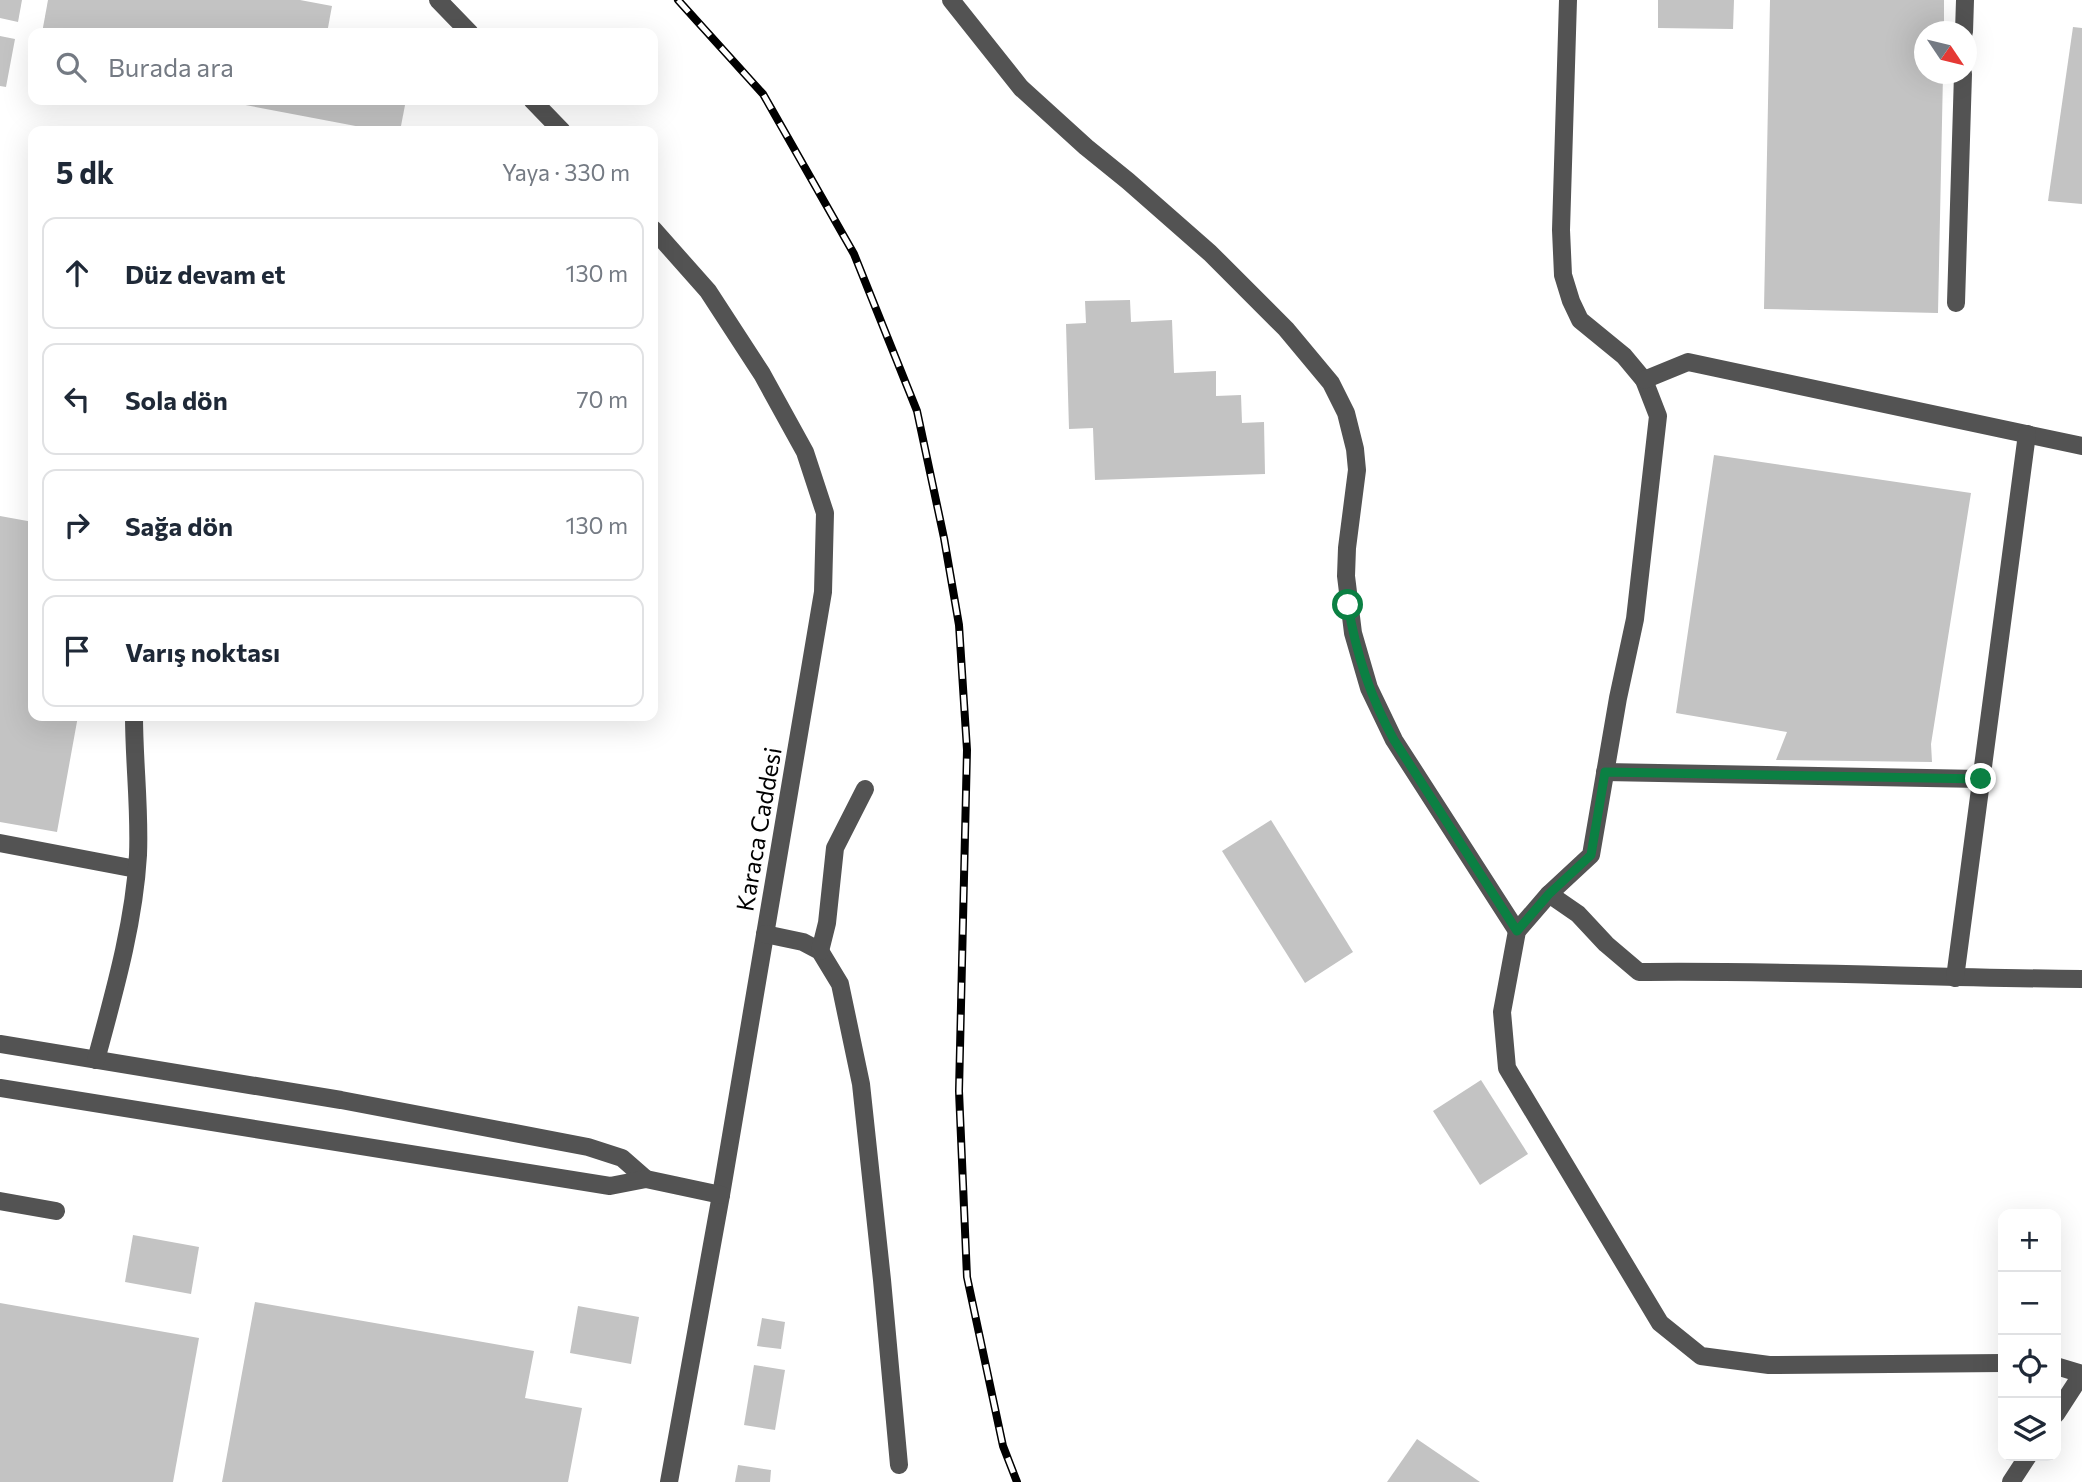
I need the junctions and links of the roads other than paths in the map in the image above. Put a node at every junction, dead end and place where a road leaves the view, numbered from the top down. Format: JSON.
{"nodes":[{"id":1,"x":438,"y":0,"type":"edge"},
{"id":2,"x":951,"y":0,"type":"edge"},
{"id":3,"x":1568,"y":0,"type":"edge"},
{"id":4,"x":1965,"y":0,"type":"edge"},
{"id":5,"x":1964,"y":21,"type":"edge"},
{"id":6,"x":465,"y":28,"type":"edge"},
{"id":7,"x":1963,"y":84,"type":"edge"},
{"id":8,"x":537,"y":105,"type":"edge"},
{"id":9,"x":557,"y":126,"type":"edge"},
{"id":10,"x":658,"y":235,"type":"edge"},
{"id":11,"x":1956,"y":303,"type":"dead end"},
{"id":12,"x":1644,"y":380,"type":"junction"},
{"id":13,"x":2027,"y":434,"type":"junction"},
{"id":14,"x":2082,"y":446,"type":"edge"},
{"id":15,"x":134,"y":721,"type":"edge"},
{"id":16,"x":1605,"y":772,"type":"junction"},
{"id":17,"x":1981,"y":779,"type":"junction"},
{"id":18,"x":865,"y":789,"type":"dead end"},
{"id":19,"x":0,"y":843,"type":"edge"},
{"id":20,"x":136,"y":869,"type":"junction"},
{"id":21,"x":1549,"y":894,"type":"junction"},
{"id":22,"x":1517,"y":931,"type":"junction"},
{"id":23,"x":765,"y":934,"type":"junction"},
{"id":24,"x":820,"y":951,"type":"junction"},
{"id":25,"x":1955,"y":978,"type":"junction"},
{"id":26,"x":2082,"y":979,"type":"edge"},
{"id":27,"x":0,"y":1044,"type":"edge"},
{"id":28,"x":96,"y":1060,"type":"junction"},
{"id":29,"x":0,"y":1088,"type":"edge"},
{"id":30,"x":646,"y":1179,"type":"junction"},
{"id":31,"x":721,"y":1195,"type":"junction"},
{"id":32,"x":0,"y":1201,"type":"edge"},
{"id":33,"x":56,"y":1211,"type":"dead end"},
{"id":34,"x":1998,"y":1363,"type":"edge"},
{"id":35,"x":2061,"y":1368,"type":"edge"},
{"id":36,"x":2082,"y":1374,"type":"edge"},
{"id":37,"x":2061,"y":1406,"type":"edge"},
{"id":38,"x":2025,"y":1461,"type":"edge"},
{"id":39,"x":899,"y":1465,"type":"dead end"},
{"id":40,"x":669,"y":1482,"type":"edge"},
{"id":41,"x":2011,"y":1482,"type":"edge"}],
"edges":[{"from":1,"to":6,"type":"street"},
{"from":2,"to":22,"type":"street"},
{"from":3,"to":12,"type":"street"},
{"from":4,"to":5,"type":"street"},
{"from":7,"to":11,"type":"street"},
{"from":8,"to":9,"type":"street"},
{"from":10,"to":23,"type":"street","name":"Karaca Caddesi"},
{"from":12,"to":13,"type":"street"},
{"from":12,"to":16,"type":"street"},
{"from":13,"to":14,"type":"street"},
{"from":13,"to":17,"type":"street"},
{"from":15,"to":20,"type":"street"},
{"from":16,"to":17,"type":"street"},
{"from":16,"to":21,"type":"street"},
{"from":17,"to":25,"type":"street"},
{"from":18,"to":24,"type":"street"},
{"from":19,"to":20,"type":"street"},
{"from":20,"to":28,"type":"street"},
{"from":21,"to":22,"type":"street"},
{"from":21,"to":25,"type":"street"},
{"from":22,"to":34,"type":"street"},
{"from":23,"to":24,"type":"street"},
{"from":23,"to":31,"type":"street","name":"Karaca Caddesi"},
{"from":24,"to":39,"type":"street"},
{"from":25,"to":26,"type":"street"},
{"from":27,"to":28,"type":"street"},
{"from":28,"to":30,"type":"street"},
{"from":29,"to":30,"type":"street"},
{"from":30,"to":31,"type":"street"},
{"from":31,"to":40,"type":"street","name":"Karaca Caddesi"},
{"from":32,"to":33,"type":"street"},
{"from":35,"to":36,"type":"street"},
{"from":36,"to":37,"type":"street"},
{"from":38,"to":41,"type":"street"}]}
